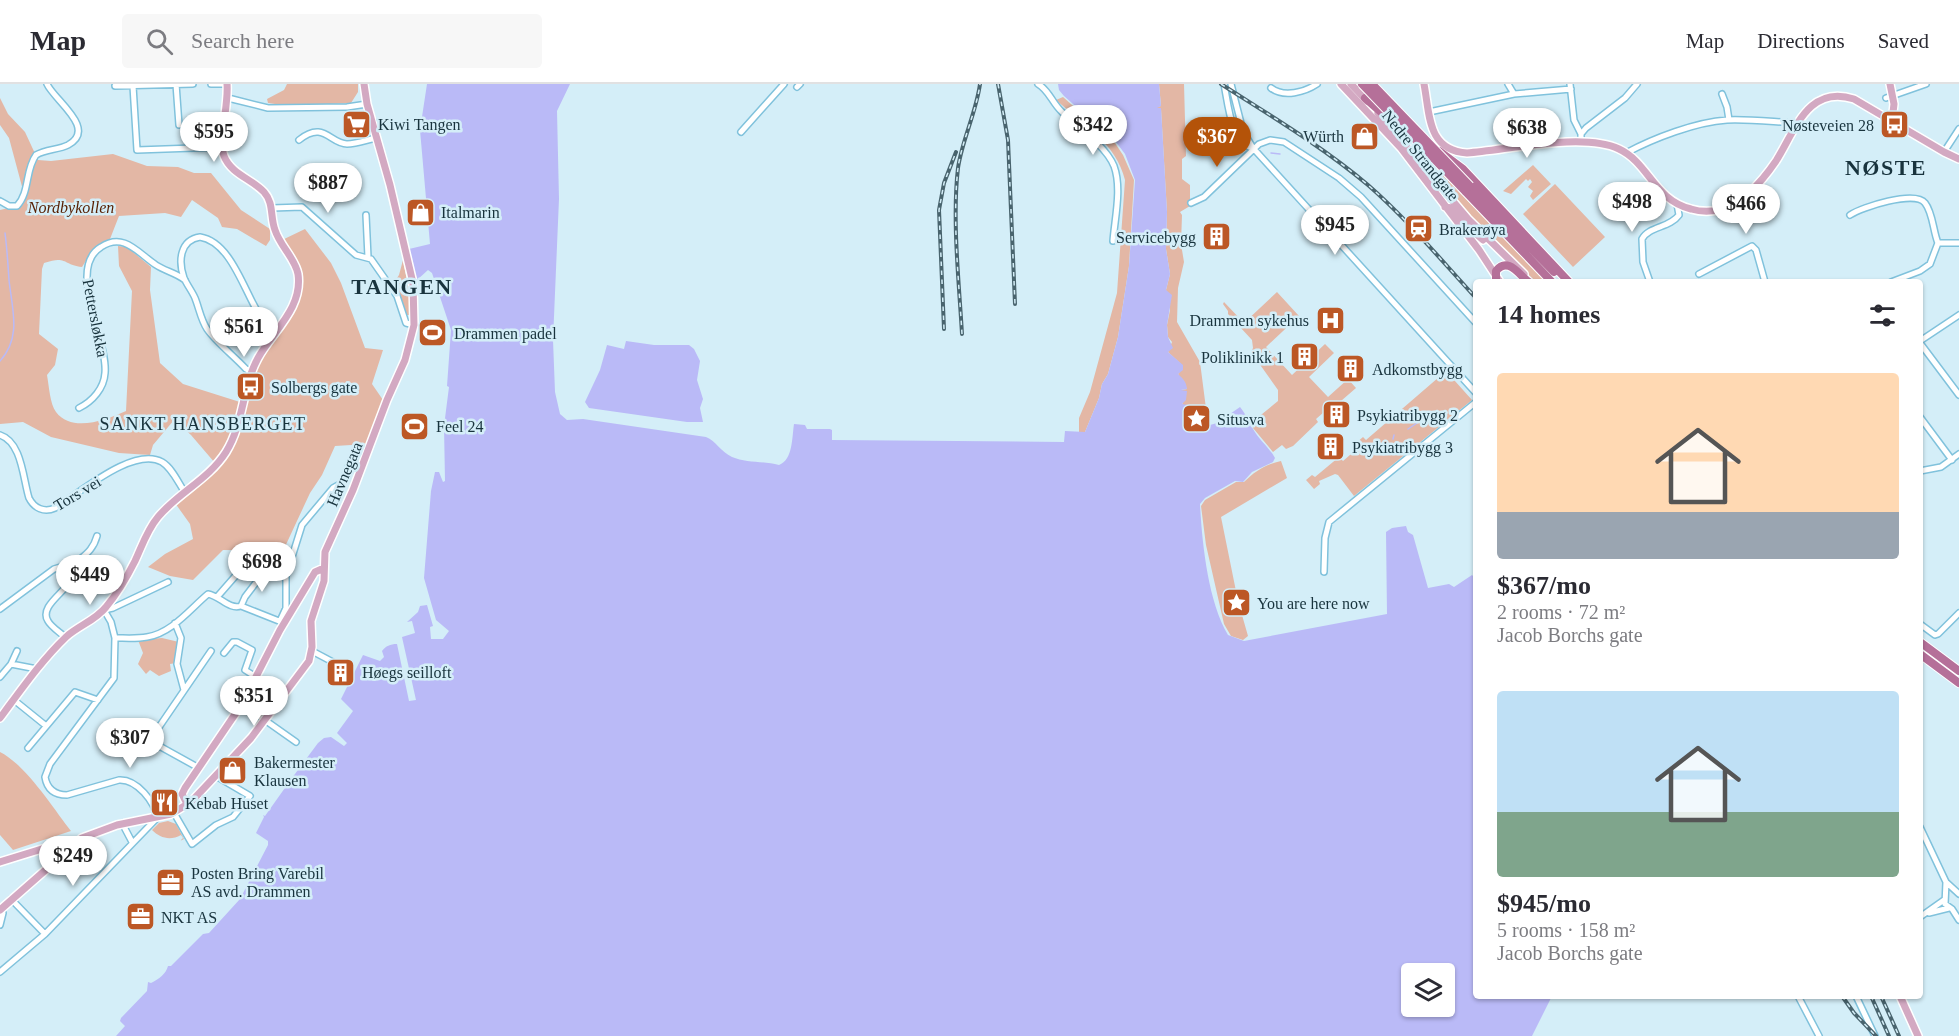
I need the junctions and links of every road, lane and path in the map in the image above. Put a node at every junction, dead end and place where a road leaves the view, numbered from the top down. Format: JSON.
{"nodes":[{"id":1,"x":48,"y":84,"type":"edge"},
{"id":2,"x":176,"y":84,"type":"edge"},
{"id":3,"x":193,"y":84,"type":"edge"},
{"id":4,"x":211,"y":84,"type":"edge"},
{"id":5,"x":227,"y":84,"type":"edge"},
{"id":6,"x":364,"y":84,"type":"edge"},
{"id":7,"x":784,"y":84,"type":"edge"},
{"id":8,"x":1038,"y":84,"type":"edge"},
{"id":9,"x":1224,"y":84,"type":"edge"},
{"id":10,"x":1232,"y":84,"type":"edge"},
{"id":11,"x":1317,"y":84,"type":"edge"},
{"id":12,"x":1341,"y":84,"type":"edge"},
{"id":13,"x":1351,"y":84,"type":"edge"},
{"id":14,"x":1362,"y":84,"type":"edge"},
{"id":15,"x":1372,"y":84,"type":"edge"},
{"id":16,"x":1424,"y":84,"type":"edge"},
{"id":17,"x":1508,"y":84,"type":"edge"},
{"id":18,"x":1637,"y":84,"type":"edge"},
{"id":19,"x":1890,"y":84,"type":"edge"},
{"id":20,"x":1926,"y":84,"type":"edge"},
{"id":21,"x":115,"y":86,"type":"dead end"},
{"id":22,"x":133,"y":86,"type":"junction"},
{"id":23,"x":1309,"y":86,"type":"edge"},
{"id":24,"x":1570,"y":86,"type":"edge"},
{"id":25,"x":1271,"y":88,"type":"dead end"},
{"id":26,"x":1514,"y":94,"type":"junction"},
{"id":27,"x":1722,"y":94,"type":"dead end"},
{"id":28,"x":228,"y":98,"type":"junction"},
{"id":29,"x":1365,"y":98,"type":"junction"},
{"id":30,"x":1891,"y":98,"type":"junction"},
{"id":31,"x":367,"y":104,"type":"junction"},
{"id":32,"x":1429,"y":112,"type":"junction"},
{"id":33,"x":1889,"y":119,"type":"junction"},
{"id":34,"x":1729,"y":120,"type":"junction"},
{"id":35,"x":1797,"y":123,"type":"junction"},
{"id":36,"x":178,"y":125,"type":"dead end"},
{"id":37,"x":1959,"y":129,"type":"edge"},
{"id":38,"x":741,"y":132,"type":"dead end"},
{"id":39,"x":1581,"y":137,"type":"junction"},
{"id":40,"x":376,"y":138,"type":"junction"},
{"id":41,"x":299,"y":140,"type":"dead end"},
{"id":42,"x":222,"y":147,"type":"junction"},
{"id":43,"x":1253,"y":148,"type":"junction"},
{"id":44,"x":1944,"y":152,"type":"junction"},
{"id":45,"x":1626,"y":153,"type":"junction"},
{"id":46,"x":1959,"y":159,"type":"edge"},
{"id":47,"x":1437,"y":183,"type":"junction"},
{"id":48,"x":1467,"y":188,"type":"junction"},
{"id":49,"x":0,"y":201,"type":"edge"},
{"id":50,"x":1191,"y":203,"type":"dead end"},
{"id":51,"x":1677,"y":204,"type":"junction"},
{"id":52,"x":1445,"y":207,"type":"junction"},
{"id":53,"x":272,"y":208,"type":"junction"},
{"id":54,"x":366,"y":215,"type":"dead end"},
{"id":55,"x":1850,"y":215,"type":"dead end"},
{"id":56,"x":1113,"y":241,"type":"dead end"},
{"id":57,"x":1938,"y":243,"type":"junction"},
{"id":58,"x":1959,"y":243,"type":"edge"},
{"id":59,"x":1496,"y":246,"type":"junction"},
{"id":60,"x":368,"y":257,"type":"junction"},
{"id":61,"x":1699,"y":274,"type":"dead end"},
{"id":62,"x":1496,"y":279,"type":"edge"},
{"id":63,"x":1497,"y":279,"type":"edge"},
{"id":64,"x":1526,"y":279,"type":"edge"},
{"id":65,"x":1527,"y":279,"type":"edge"},
{"id":66,"x":1549,"y":279,"type":"edge"},
{"id":67,"x":1560,"y":279,"type":"edge"},
{"id":68,"x":1566,"y":279,"type":"edge"},
{"id":69,"x":1649,"y":279,"type":"edge"},
{"id":70,"x":1764,"y":279,"type":"edge"},
{"id":71,"x":1899,"y":279,"type":"edge"},
{"id":72,"x":184,"y":280,"type":"junction"},
{"id":73,"x":1958,"y":317,"type":"edge"},
{"id":74,"x":1473,"y":320,"type":"edge"},
{"id":75,"x":414,"y":325,"type":"junction"},
{"id":76,"x":278,"y":328,"type":"junction"},
{"id":77,"x":1923,"y":340,"type":"edge"},
{"id":78,"x":1923,"y":346,"type":"edge"},
{"id":79,"x":252,"y":372,"type":"junction"},
{"id":80,"x":1473,"y":390,"type":"edge"},
{"id":81,"x":1959,"y":395,"type":"edge"},
{"id":82,"x":1473,"y":404,"type":"edge"},
{"id":83,"x":79,"y":408,"type":"dead end"},
{"id":84,"x":1923,"y":421,"type":"edge"},
{"id":85,"x":0,"y":435,"type":"edge"},
{"id":86,"x":1959,"y":454,"type":"edge"},
{"id":87,"x":1952,"y":460,"type":"junction"},
{"id":88,"x":350,"y":462,"type":"dead end"},
{"id":89,"x":1923,"y":470,"type":"edge"},
{"id":90,"x":184,"y":491,"type":"junction"},
{"id":91,"x":97,"y":536,"type":"dead end"},
{"id":92,"x":324,"y":568,"type":"junction"},
{"id":93,"x":70,"y":569,"type":"junction"},
{"id":94,"x":264,"y":572,"type":"dead end"},
{"id":95,"x":1324,"y":572,"type":"dead end"},
{"id":96,"x":238,"y":573,"type":"dead end"},
{"id":97,"x":168,"y":582,"type":"dead end"},
{"id":98,"x":217,"y":597,"type":"junction"},
{"id":99,"x":241,"y":606,"type":"junction"},
{"id":100,"x":0,"y":609,"type":"edge"},
{"id":101,"x":104,"y":610,"type":"junction"},
{"id":102,"x":1959,"y":613,"type":"edge"},
{"id":103,"x":282,"y":622,"type":"junction"},
{"id":104,"x":175,"y":623,"type":"junction"},
{"id":105,"x":1923,"y":626,"type":"edge"},
{"id":106,"x":66,"y":638,"type":"junction"},
{"id":107,"x":114,"y":638,"type":"junction"},
{"id":108,"x":1923,"y":644,"type":"edge"},
{"id":109,"x":17,"y":651,"type":"dead end"},
{"id":110,"x":211,"y":651,"type":"dead end"},
{"id":111,"x":312,"y":651,"type":"junction"},
{"id":112,"x":224,"y":653,"type":"dead end"},
{"id":113,"x":1923,"y":656,"type":"edge"},
{"id":114,"x":11,"y":664,"type":"junction"},
{"id":115,"x":37,"y":669,"type":"junction"},
{"id":116,"x":346,"y":669,"type":"dead end"},
{"id":117,"x":1959,"y":671,"type":"edge"},
{"id":118,"x":0,"y":677,"type":"edge"},
{"id":119,"x":256,"y":677,"type":"junction"},
{"id":120,"x":1959,"y":683,"type":"edge"},
{"id":121,"x":184,"y":690,"type":"junction"},
{"id":122,"x":225,"y":692,"type":"dead end"},
{"id":123,"x":14,"y":699,"type":"junction"},
{"id":124,"x":98,"y":700,"type":"junction"},
{"id":125,"x":243,"y":705,"type":"junction"},
{"id":126,"x":0,"y":718,"type":"edge"},
{"id":127,"x":266,"y":721,"type":"junction"},
{"id":128,"x":45,"y":725,"type":"junction"},
{"id":129,"x":296,"y":742,"type":"dead end"},
{"id":130,"x":28,"y":748,"type":"dead end"},
{"id":131,"x":199,"y":768,"type":"junction"},
{"id":132,"x":216,"y":776,"type":"junction"},
{"id":133,"x":187,"y":804,"type":"junction"},
{"id":134,"x":174,"y":813,"type":"junction"},
{"id":135,"x":157,"y":818,"type":"junction"},
{"id":136,"x":122,"y":824,"type":"junction"},
{"id":137,"x":1923,"y":833,"type":"edge"},
{"id":138,"x":132,"y":842,"type":"junction"},
{"id":139,"x":69,"y":847,"type":"junction"},
{"id":140,"x":0,"y":862,"type":"edge"},
{"id":141,"x":1946,"y":882,"type":"junction"},
{"id":142,"x":1958,"y":893,"type":"edge"},
{"id":143,"x":11,"y":899,"type":"junction"},
{"id":144,"x":1945,"y":899,"type":"junction"},
{"id":145,"x":1959,"y":907,"type":"edge"},
{"id":146,"x":1950,"y":909,"type":"junction"},
{"id":147,"x":0,"y":910,"type":"edge"},
{"id":148,"x":1923,"y":915,"type":"edge"},
{"id":149,"x":1923,"y":916,"type":"edge"},
{"id":150,"x":1959,"y":920,"type":"edge"},
{"id":151,"x":0,"y":925,"type":"edge"},
{"id":152,"x":45,"y":934,"type":"junction"},
{"id":153,"x":0,"y":972,"type":"edge"},
{"id":154,"x":1800,"y":999,"type":"edge"},
{"id":155,"x":1858,"y":999,"type":"edge"},
{"id":156,"x":1901,"y":999,"type":"edge"},
{"id":157,"x":1819,"y":1036,"type":"edge"},
{"id":158,"x":1875,"y":1036,"type":"edge"},
{"id":159,"x":1918,"y":1036,"type":"edge"}],
"edges":[{"from":1,"to":49,"type":"street"},
{"from":2,"to":3,"type":"street"},
{"from":2,"to":22,"type":"street"},
{"from":2,"to":36,"type":"street"},
{"from":4,"to":5,"type":"street"},
{"from":5,"to":28,"type":"main road"},
{"from":6,"to":31,"type":"main road","name":"Havnegata"},
{"from":7,"to":38,"type":"street"},
{"from":8,"to":56,"type":"street"},
{"from":9,"to":43,"type":"street"},
{"from":10,"to":43,"type":"street"},
{"from":11,"to":23,"type":"street"},
{"from":12,"to":52,"type":"main road","name":"Nedre Strandgate"},
{"from":13,"to":29,"type":"main road","name":"Nedre Strandgate"},
{"from":14,"to":48,"type":"highway","bridge":true},
{"from":15,"to":48,"type":"highway","bridge":true},
{"from":16,"to":32,"type":"main road"},
{"from":17,"to":26,"type":"street"},
{"from":18,"to":39,"type":"street"},
{"from":19,"to":30,"type":"main road"},
{"from":20,"to":30,"type":"street"},
{"from":21,"to":22,"type":"street"},
{"from":22,"to":42,"type":"street"},
{"from":23,"to":25,"type":"street"},
{"from":24,"to":26,"type":"street"},
{"from":24,"to":39,"type":"street"},
{"from":26,"to":32,"type":"street"},
{"from":27,"to":34,"type":"street"},
{"from":28,"to":31,"type":"street"},
{"from":28,"to":42,"type":"main road"},
{"from":29,"to":47,"type":"main road","name":"Nedre Strandgate"},
{"from":29,"to":68,"type":"highway"},
{"from":30,"to":33,"type":"main road"},
{"from":31,"to":40,"type":"main road","name":"Havnegata"},
{"from":32,"to":39,"type":"main road"},
{"from":33,"to":35,"type":"main road"},
{"from":33,"to":44,"type":"main road"},
{"from":34,"to":35,"type":"street"},
{"from":34,"to":45,"type":"street"},
{"from":35,"to":51,"type":"main road"},
{"from":37,"to":44,"type":"street"},
{"from":39,"to":45,"type":"main road"},
{"from":40,"to":41,"type":"street"},
{"from":40,"to":75,"type":"main road","name":"Havnegata"},
{"from":42,"to":53,"type":"main road"},
{"from":43,"to":50,"type":"street"},
{"from":43,"to":74,"type":"street"},
{"from":43,"to":80,"type":"street"},
{"from":44,"to":46,"type":"main road"},
{"from":45,"to":51,"type":"main road"},
{"from":47,"to":52,"type":"main road"},
{"from":47,"to":59,"type":"main road","name":"Nedre Strandgate"},
{"from":48,"to":66,"type":"highway"},
{"from":48,"to":67,"type":"highway"},
{"from":51,"to":69,"type":"street"},
{"from":52,"to":59,"type":"main road"},
{"from":52,"to":62,"type":"main road","name":"Nedre Strandgate"},
{"from":53,"to":60,"type":"street"},
{"from":53,"to":76,"type":"main road"},
{"from":54,"to":60,"type":"street"},
{"from":55,"to":57,"type":"street"},
{"from":57,"to":58,"type":"street"},
{"from":57,"to":71,"type":"street"},
{"from":59,"to":65,"type":"main road"},
{"from":60,"to":75,"type":"street"},
{"from":61,"to":70,"type":"street"},
{"from":63,"to":64,"type":"highway"},
{"from":72,"to":76,"type":"street"},
{"from":72,"to":79,"type":"street"},
{"from":72,"to":83,"type":"street","name":"Pettersløkka"},
{"from":73,"to":77,"type":"street"},
{"from":75,"to":92,"type":"main road","name":"Havnegata"},
{"from":76,"to":79,"type":"main road"},
{"from":78,"to":81,"type":"street"},
{"from":79,"to":90,"type":"main road"},
{"from":82,"to":95,"type":"street"},
{"from":84,"to":87,"type":"street"},
{"from":85,"to":90,"type":"street","name":"Tors vei"},
{"from":86,"to":87,"type":"street"},
{"from":87,"to":89,"type":"street"},
{"from":88,"to":103,"type":"street"},
{"from":90,"to":101,"type":"main road"},
{"from":91,"to":93,"type":"street"},
{"from":92,"to":103,"type":"main road"},
{"from":92,"to":111,"type":"main road","name":"Havnegata"},
{"from":93,"to":100,"type":"street"},
{"from":93,"to":106,"type":"street"},
{"from":94,"to":99,"type":"street"},
{"from":96,"to":98,"type":"street"},
{"from":97,"to":101,"type":"street"},
{"from":98,"to":99,"type":"street"},
{"from":98,"to":104,"type":"street"},
{"from":99,"to":103,"type":"street"},
{"from":101,"to":106,"type":"main road"},
{"from":101,"to":107,"type":"street"},
{"from":102,"to":105,"type":"street"},
{"from":103,"to":119,"type":"main road"},
{"from":104,"to":107,"type":"street"},
{"from":104,"to":121,"type":"street"},
{"from":106,"to":115,"type":"main road"},
{"from":107,"to":124,"type":"street"},
{"from":108,"to":117,"type":"highway"},
{"from":109,"to":114,"type":"street"},
{"from":110,"to":121,"type":"street"},
{"from":111,"to":116,"type":"street"},
{"from":111,"to":127,"type":"main road"},
{"from":112,"to":119,"type":"street"},
{"from":113,"to":120,"type":"highway"},
{"from":114,"to":115,"type":"street"},
{"from":114,"to":118,"type":"street"},
{"from":115,"to":123,"type":"main road"},
{"from":119,"to":125,"type":"main road"},
{"from":121,"to":131,"type":"street"},
{"from":122,"to":125,"type":"street"},
{"from":123,"to":126,"type":"main road"},
{"from":123,"to":128,"type":"street"},
{"from":124,"to":128,"type":"street"},
{"from":124,"to":135,"type":"street"},
{"from":125,"to":127,"type":"street"},
{"from":125,"to":131,"type":"main road"},
{"from":127,"to":129,"type":"street"},
{"from":127,"to":132,"type":"main road"},
{"from":128,"to":130,"type":"street"},
{"from":131,"to":133,"type":"main road"},
{"from":132,"to":133,"type":"main road"},
{"from":132,"to":134,"type":"street"},
{"from":133,"to":134,"type":"main road"},
{"from":134,"to":135,"type":"main road"},
{"from":135,"to":136,"type":"main road"},
{"from":135,"to":138,"type":"street"},
{"from":136,"to":138,"type":"street"},
{"from":136,"to":139,"type":"main road"},
{"from":137,"to":141,"type":"street"},
{"from":138,"to":152,"type":"street"},
{"from":139,"to":140,"type":"main road"},
{"from":139,"to":143,"type":"main road"},
{"from":141,"to":142,"type":"street"},
{"from":141,"to":144,"type":"street"},
{"from":142,"to":144,"type":"street"},
{"from":143,"to":147,"type":"main road"},
{"from":143,"to":152,"type":"street"},
{"from":144,"to":146,"type":"street"},
{"from":144,"to":148,"type":"street"},
{"from":145,"to":146,"type":"street"},
{"from":146,"to":149,"type":"street"},
{"from":146,"to":150,"type":"street"},
{"from":147,"to":151,"type":"street"},
{"from":152,"to":153,"type":"street"},
{"from":154,"to":157,"type":"street"},
{"from":155,"to":158,"type":"street"},
{"from":156,"to":159,"type":"main road"}]}
